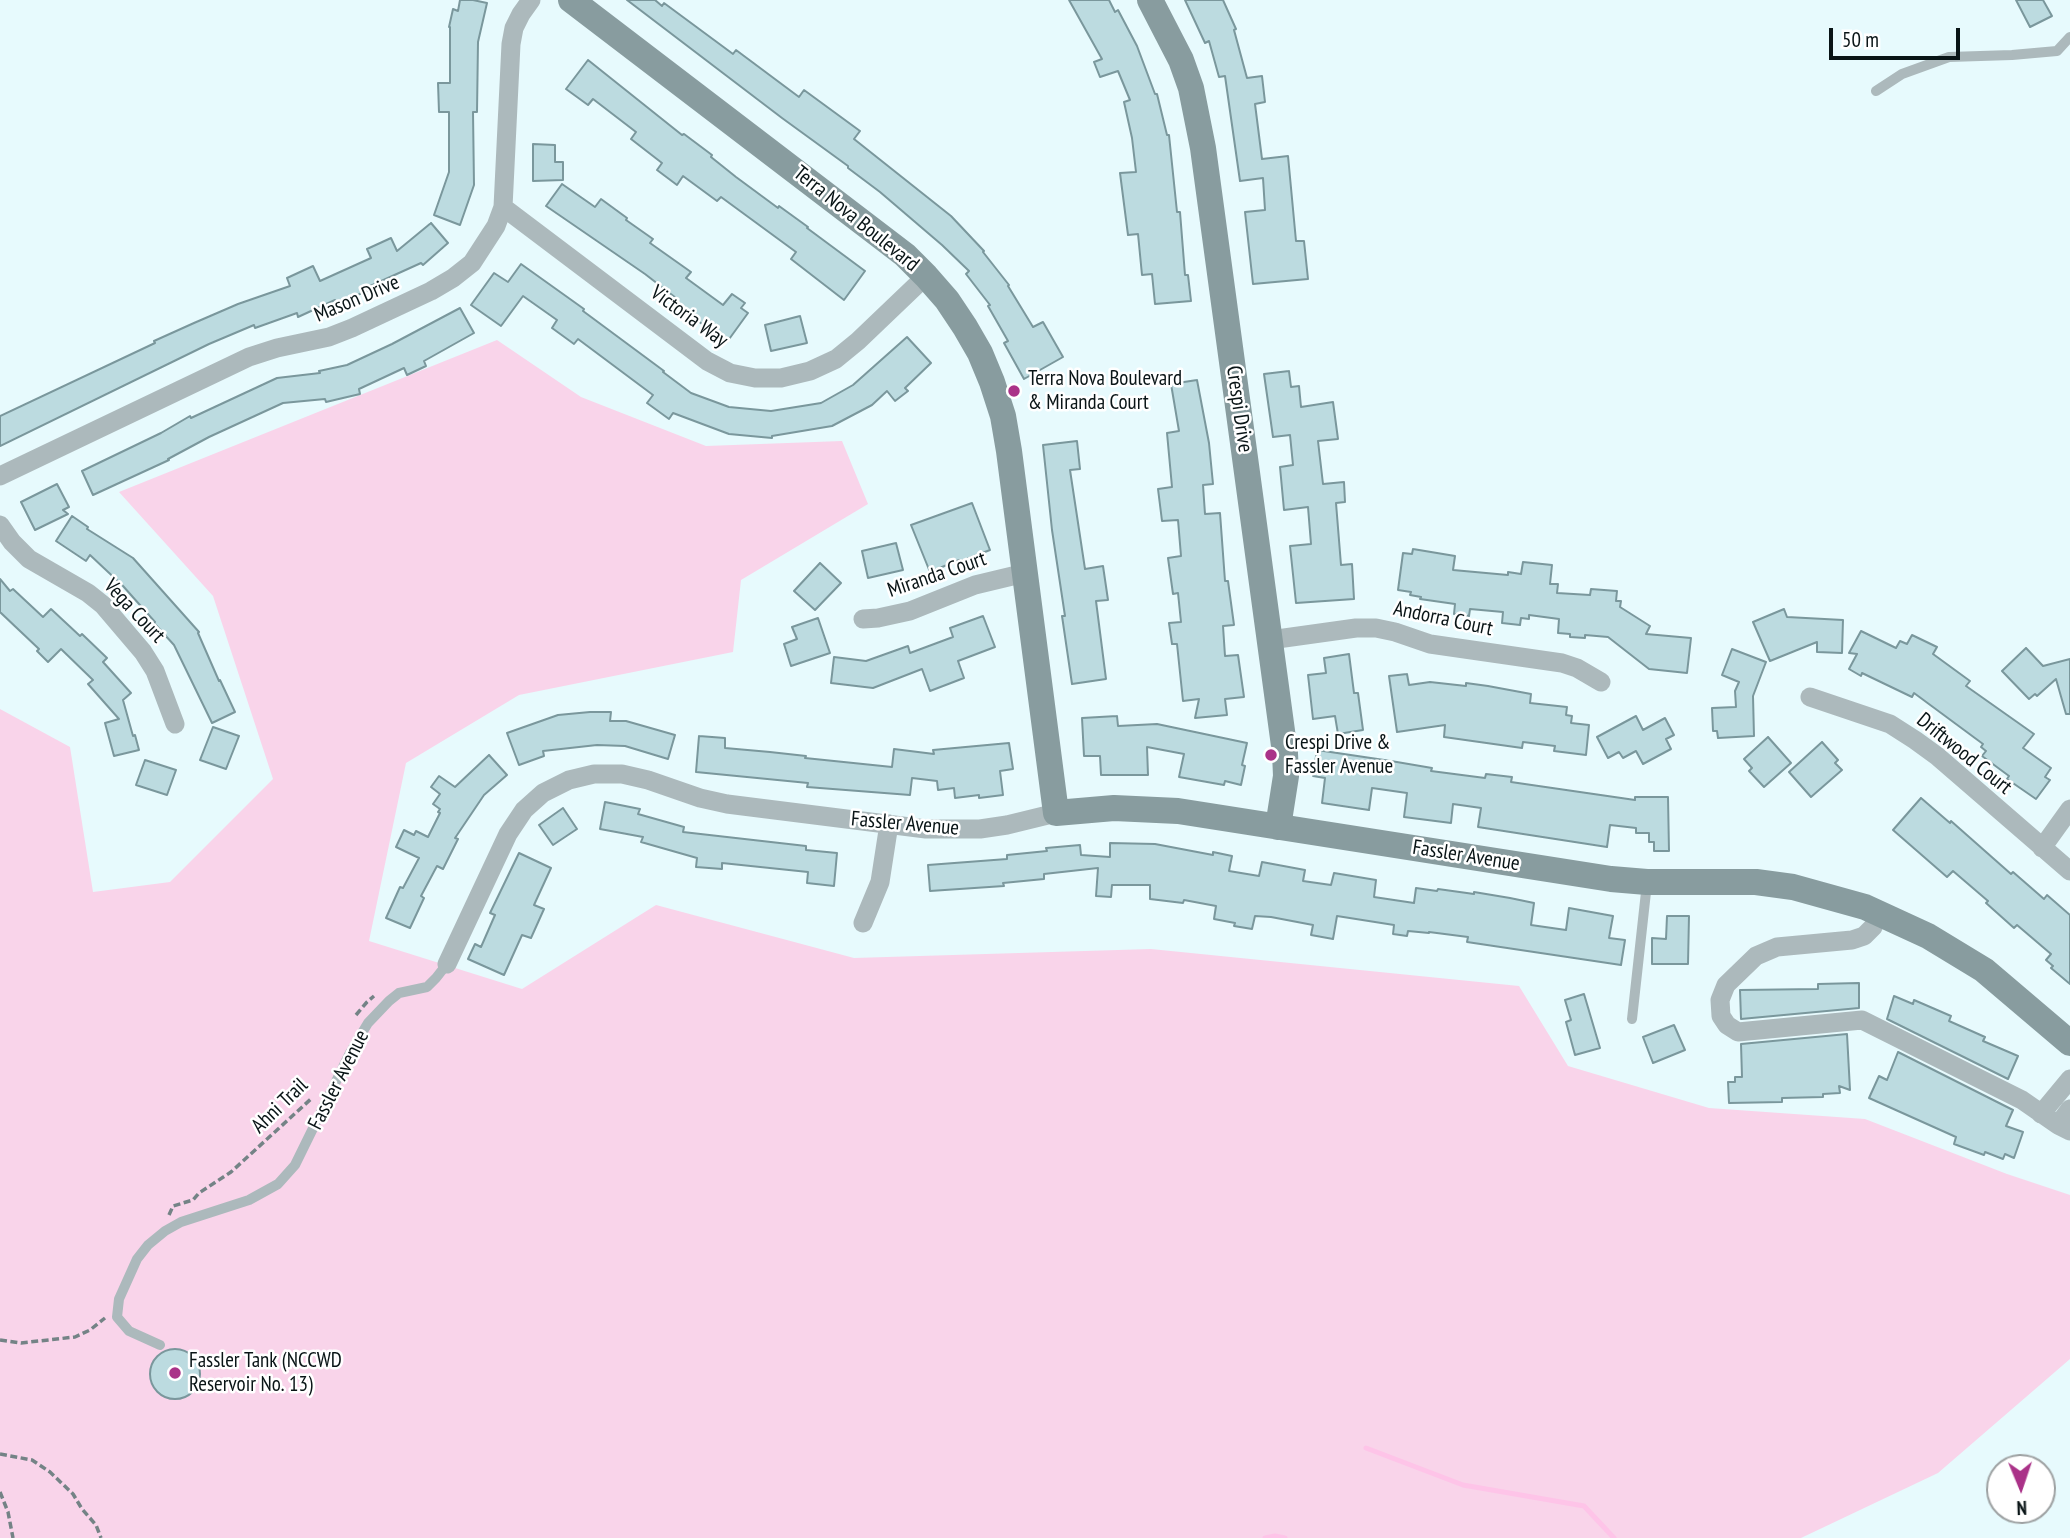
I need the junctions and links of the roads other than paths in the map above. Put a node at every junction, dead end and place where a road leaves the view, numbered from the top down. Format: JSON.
{"nodes":[{"id":1,"x":531,"y":0,"type":"edge"},
{"id":2,"x":571,"y":0,"type":"edge"},
{"id":3,"x":1150,"y":0,"type":"edge"},
{"id":4,"x":2070,"y":37,"type":"edge"},
{"id":5,"x":1876,"y":91,"type":"dead end"},
{"id":6,"x":503,"y":206,"type":"junction"},
{"id":7,"x":926,"y":276,"type":"junction"},
{"id":8,"x":0,"y":476,"type":"edge"},
{"id":9,"x":0,"y":524,"type":"edge"},
{"id":10,"x":1025,"y":573,"type":"junction"},
{"id":11,"x":863,"y":619,"type":"dead end"},
{"id":12,"x":1270,"y":640,"type":"junction"},
{"id":13,"x":1601,"y":682,"type":"dead end"},
{"id":14,"x":1810,"y":696,"type":"dead end"},
{"id":15,"x":175,"y":724,"type":"dead end"},
{"id":16,"x":2070,"y":808,"type":"edge"},
{"id":17,"x":1056,"y":813,"type":"junction"},
{"id":18,"x":889,"y":824,"type":"junction"},
{"id":19,"x":1278,"y":827,"type":"junction"},
{"id":20,"x":2042,"y":848,"type":"junction"},
{"id":21,"x":2070,"y":871,"type":"edge"},
{"id":22,"x":1647,"y":882,"type":"junction"},
{"id":23,"x":1878,"y":913,"type":"junction"},
{"id":24,"x":863,"y":923,"type":"dead end"},
{"id":25,"x":447,"y":964,"type":"joint"},
{"id":26,"x":1632,"y":1019,"type":"dead end"},
{"id":27,"x":2070,"y":1043,"type":"edge"},
{"id":28,"x":2070,"y":1079,"type":"edge"},
{"id":29,"x":2070,"y":1109,"type":"edge"},
{"id":30,"x":2041,"y":1114,"type":"junction"},
{"id":31,"x":2064,"y":1128,"type":"edge"},
{"id":32,"x":160,"y":1345,"type":"dead end"}],
"edges":[{"from":1,"to":6,"type":"street","name":"Mason Drive"},
{"from":2,"to":7,"type":"street","name":"Terra Nova Boulevard"},
{"from":3,"to":12,"type":"street","name":"Crespi Drive"},
{"from":4,"to":5,"type":"lane"},
{"from":6,"to":7,"type":"street","name":"Victoria Way"},
{"from":6,"to":8,"type":"street","name":"Mason Drive"},
{"from":7,"to":10,"type":"street","name":"Terra Nova Boulevard"},
{"from":9,"to":15,"type":"street","name":"Vega Court"},
{"from":10,"to":11,"type":"street","name":"Miranda Court"},
{"from":10,"to":17,"type":"street","name":"Terra Nova Boulevard"},
{"from":12,"to":13,"type":"street","name":"Andorra Court"},
{"from":12,"to":19,"type":"street","name":"Crespi Drive"},
{"from":14,"to":20,"type":"street","name":"Driftwood Court"},
{"from":16,"to":20,"type":"street"},
{"from":17,"to":18,"type":"street","name":"Fassler Avenue"},
{"from":17,"to":19,"type":"street","name":"Fassler Avenue"},
{"from":18,"to":24,"type":"street"},
{"from":18,"to":25,"type":"street","name":"Fassler Avenue"},
{"from":19,"to":22,"type":"street","name":"Fassler Avenue"},
{"from":20,"to":21,"type":"street","name":"Driftwood Court"},
{"from":22,"to":23,"type":"street","name":"Fassler Avenue"},
{"from":22,"to":26,"type":"lane"},
{"from":23,"to":27,"type":"street","name":"Fassler Avenue"},
{"from":23,"to":30,"type":"street"},
{"from":25,"to":32,"type":"lane","name":"Fassler Avenue"},
{"from":28,"to":30,"type":"street"},
{"from":29,"to":31,"type":"street"},
{"from":30,"to":31,"type":"street"}]}
